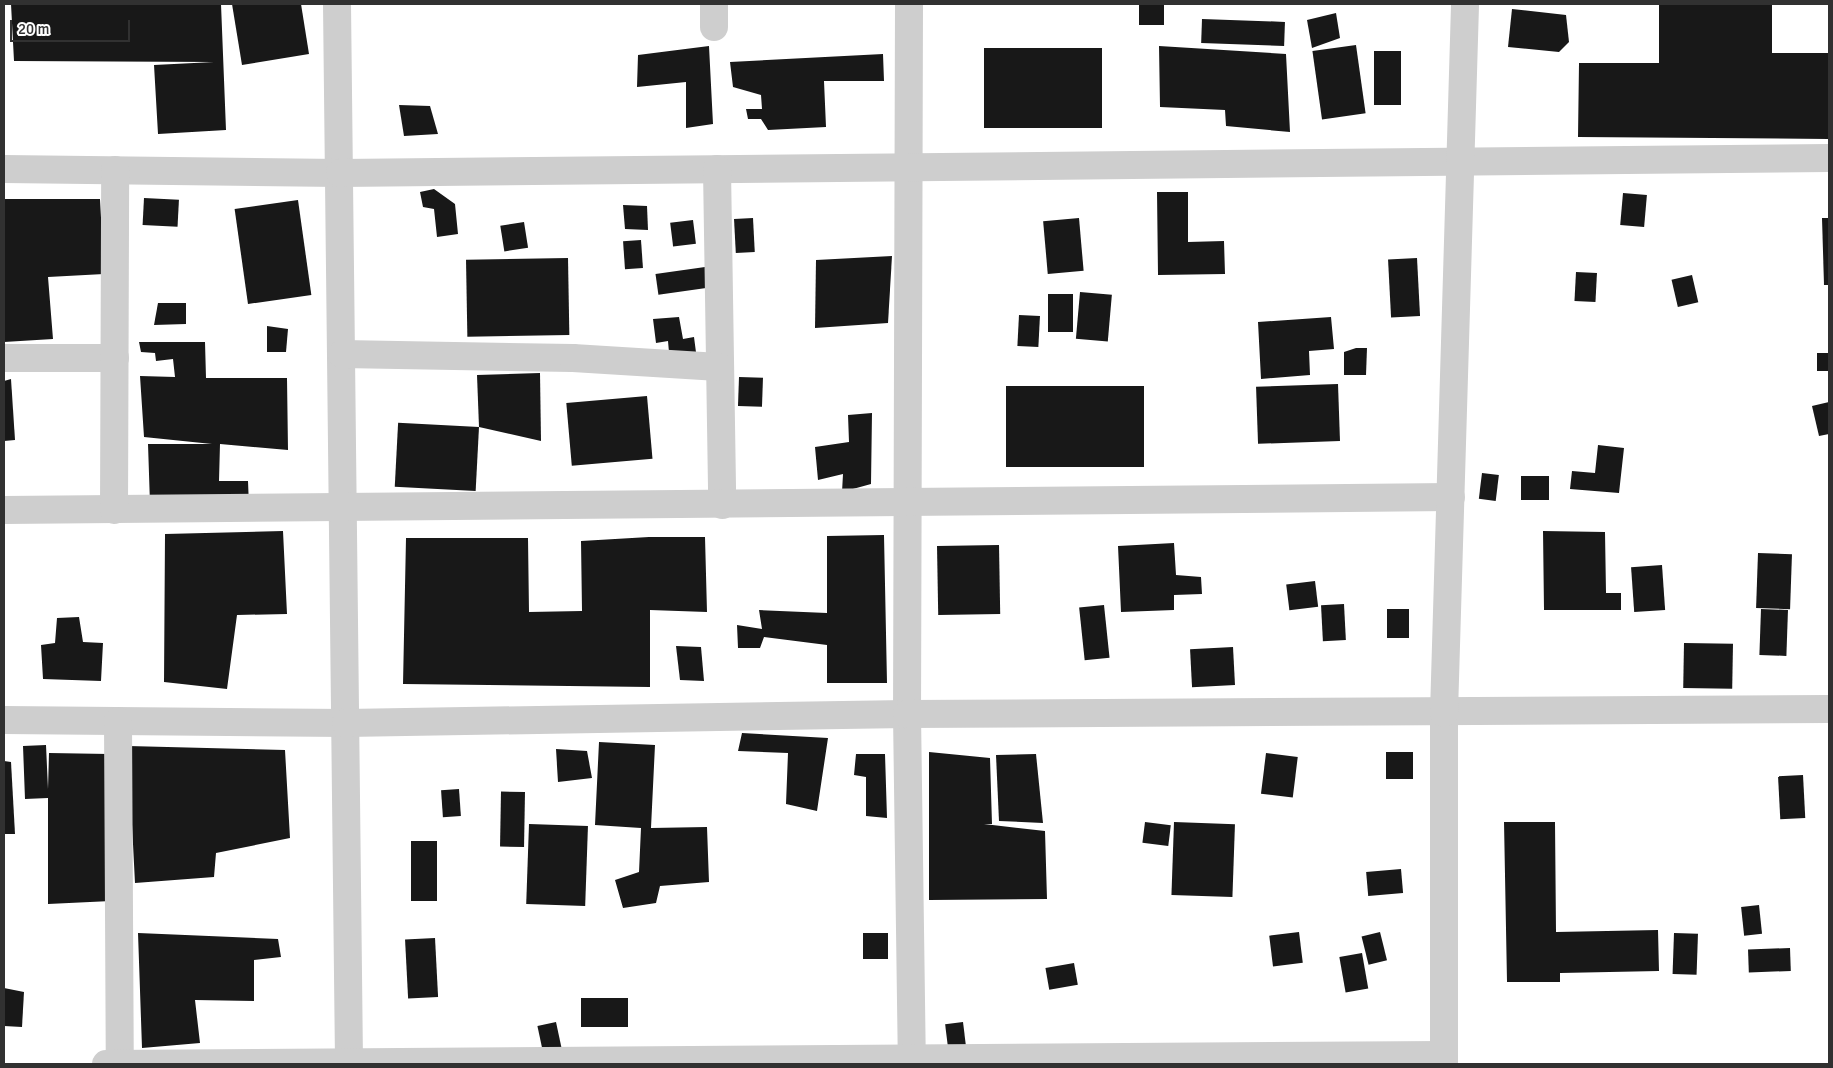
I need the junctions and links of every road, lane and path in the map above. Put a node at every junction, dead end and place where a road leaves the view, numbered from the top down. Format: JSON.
{"nodes":[{"id":1,"x":337,"y":4,"type":"edge"},
{"id":2,"x":909,"y":4,"type":"edge"},
{"id":3,"x":1465,"y":4,"type":"edge"},
{"id":4,"x":1829,"y":158,"type":"edge"},
{"id":5,"x":1461,"y":162,"type":"junction"},
{"id":6,"x":909,"y":167,"type":"junction"},
{"id":7,"x":4,"y":168,"type":"edge"},
{"id":8,"x":717,"y":169,"type":"junction"},
{"id":9,"x":115,"y":170,"type":"junction"},
{"id":10,"x":340,"y":173,"type":"junction"},
{"id":11,"x":342,"y":354,"type":"junction"},
{"id":12,"x":4,"y":358,"type":"edge"},
{"id":13,"x":114,"y":358,"type":"junction"},
{"id":14,"x":719,"y":367,"type":"junction"},
{"id":15,"x":1451,"y":497,"type":"junction"},
{"id":16,"x":908,"y":504,"type":"junction"},
{"id":17,"x":344,"y":505,"type":"junction"},
{"id":18,"x":722,"y":505,"type":"junction"},
{"id":19,"x":4,"y":510,"type":"edge"},
{"id":20,"x":114,"y":510,"type":"junction"},
{"id":21,"x":1829,"y":709,"type":"edge"},
{"id":22,"x":907,"y":714,"type":"junction"},
{"id":23,"x":1444,"y":714,"type":"junction"},
{"id":24,"x":4,"y":720,"type":"edge"},
{"id":25,"x":118,"y":721,"type":"junction"},
{"id":26,"x":346,"y":724,"type":"junction"},
{"id":27,"x":1444,"y":1060,"type":"edge"},
{"id":28,"x":349,"y":1062,"type":"edge"},
{"id":29,"x":912,"y":1062,"type":"edge"},
{"id":30,"x":106,"y":1064,"type":"edge"},
{"id":31,"x":120,"y":1064,"type":"edge"}],
"edges":[{"from":1,"to":10,"type":"street"},
{"from":2,"to":6,"type":"street"},
{"from":3,"to":5,"type":"street"},
{"from":4,"to":5,"type":"street"},
{"from":5,"to":6,"type":"street"},
{"from":5,"to":15,"type":"street"},
{"from":6,"to":8,"type":"street"},
{"from":6,"to":16,"type":"street"},
{"from":7,"to":9,"type":"street"},
{"from":8,"to":10,"type":"street"},
{"from":8,"to":14,"type":"street"},
{"from":9,"to":10,"type":"street"},
{"from":9,"to":13,"type":"street"},
{"from":10,"to":11,"type":"street"},
{"from":11,"to":14,"type":"street"},
{"from":11,"to":17,"type":"street"},
{"from":12,"to":13,"type":"street"},
{"from":13,"to":20,"type":"street"},
{"from":14,"to":18,"type":"street"},
{"from":15,"to":16,"type":"street"},
{"from":15,"to":23,"type":"street"},
{"from":16,"to":18,"type":"street"},
{"from":16,"to":22,"type":"street"},
{"from":17,"to":18,"type":"street"},
{"from":17,"to":20,"type":"street"},
{"from":17,"to":26,"type":"street"},
{"from":19,"to":20,"type":"street"},
{"from":21,"to":23,"type":"street"},
{"from":22,"to":23,"type":"street"},
{"from":22,"to":26,"type":"street"},
{"from":22,"to":29,"type":"street"},
{"from":23,"to":27,"type":"street"},
{"from":24,"to":25,"type":"street"},
{"from":25,"to":26,"type":"street"},
{"from":25,"to":31,"type":"street"},
{"from":26,"to":28,"type":"street"},
{"from":27,"to":29,"type":"street"},
{"from":28,"to":29,"type":"street"},
{"from":28,"to":31,"type":"street"},
{"from":30,"to":31,"type":"street"}]}
